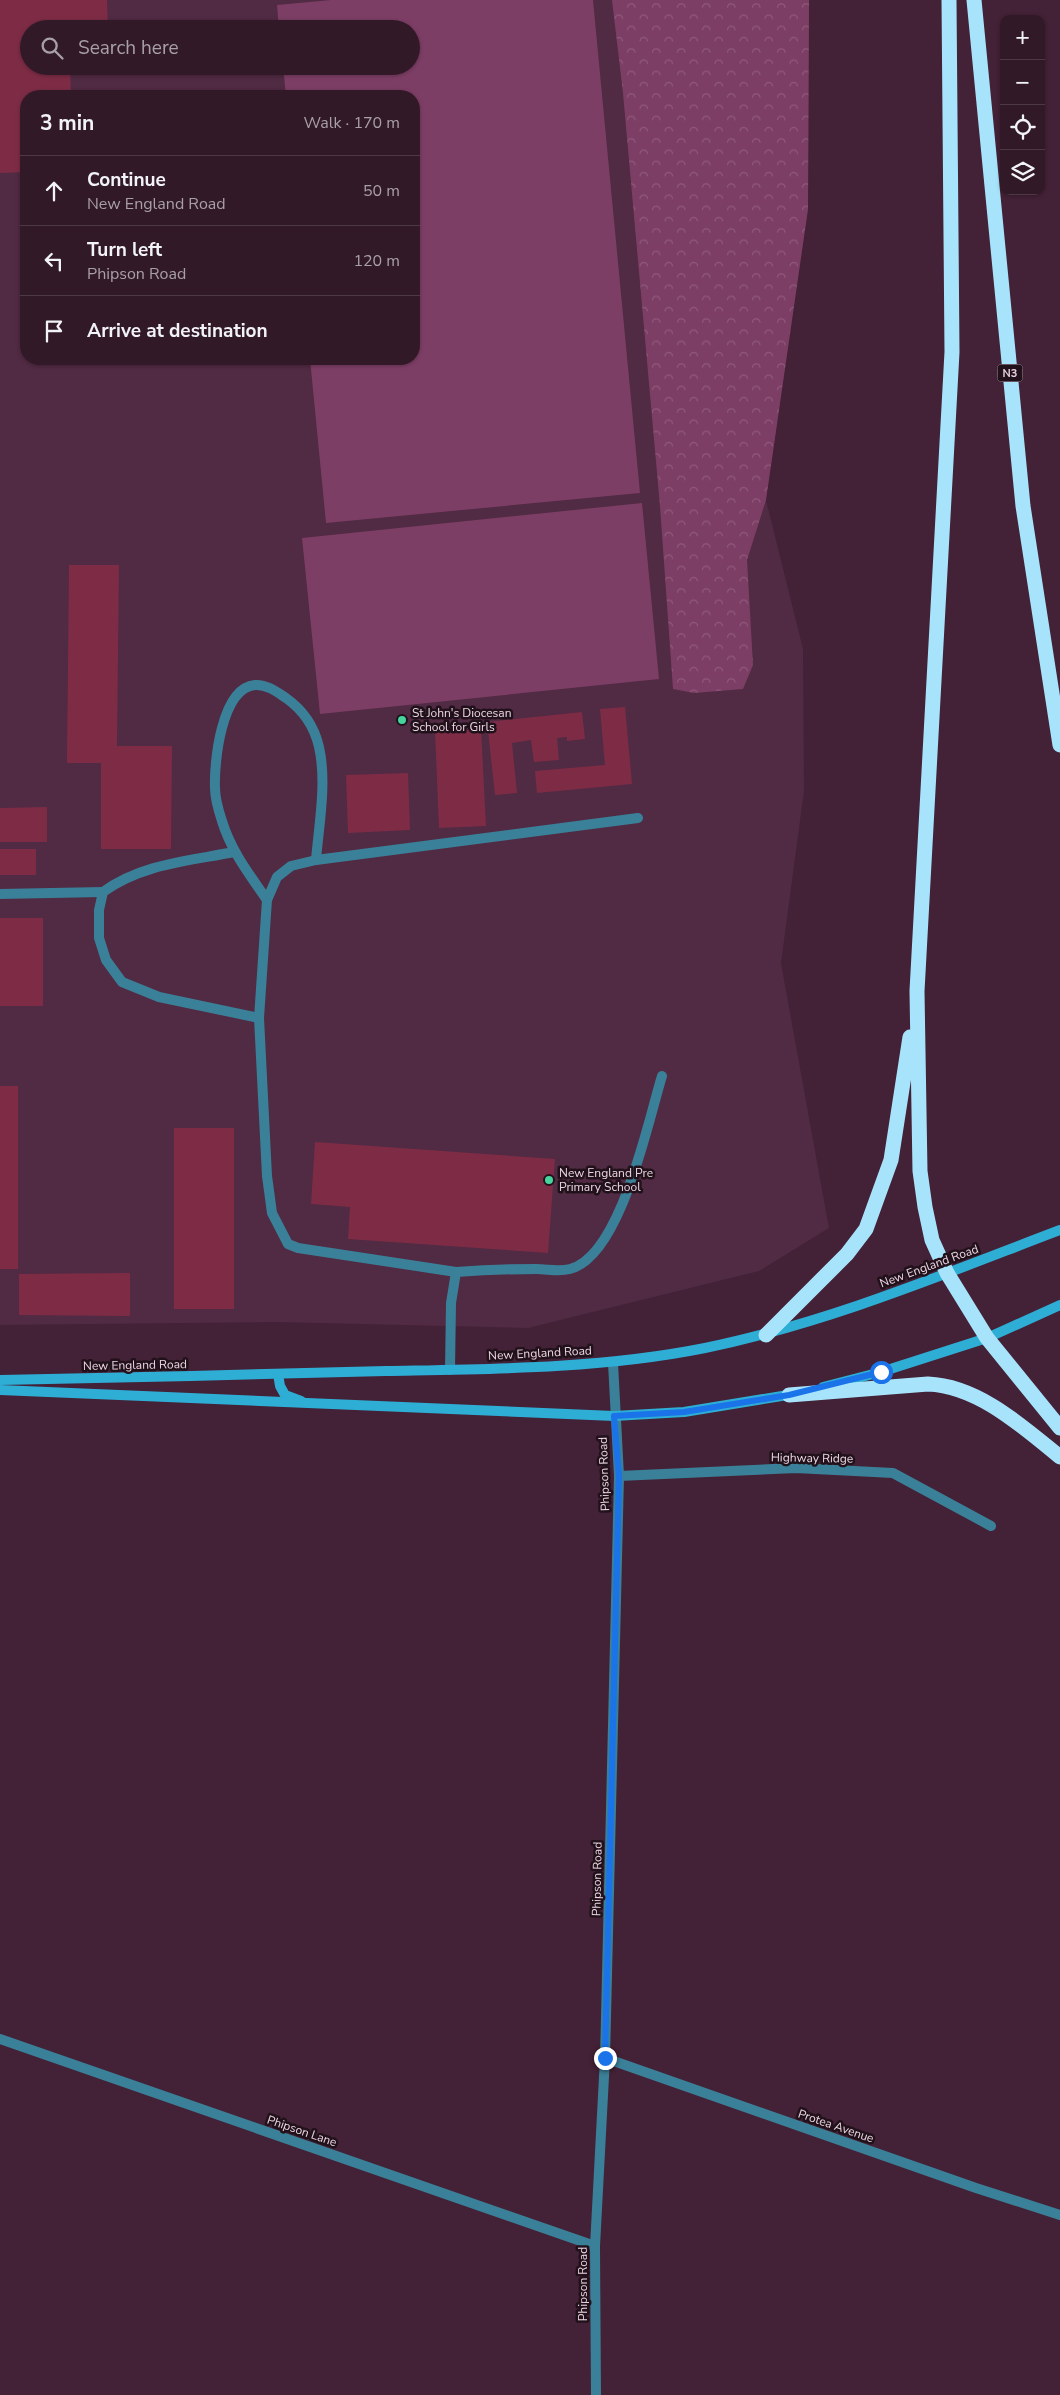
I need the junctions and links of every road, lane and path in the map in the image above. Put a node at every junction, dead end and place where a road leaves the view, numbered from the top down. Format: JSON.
{"nodes":[{"id":1,"x":949,"y":0,"type":"edge"},
{"id":2,"x":974,"y":0,"type":"edge"},
{"id":3,"x":1060,"y":745,"type":"edge"},
{"id":4,"x":638,"y":818,"type":"dead end"},
{"id":5,"x":234,"y":852,"type":"junction"},
{"id":6,"x":316,"y":860,"type":"junction"},
{"id":7,"x":103,"y":892,"type":"junction"},
{"id":8,"x":0,"y":894,"type":"edge"},
{"id":9,"x":267,"y":900,"type":"junction"},
{"id":10,"x":917,"y":991,"type":"junction"},
{"id":11,"x":259,"y":1018,"type":"junction"},
{"id":12,"x":662,"y":1076,"type":"dead end"},
{"id":13,"x":1060,"y":1230,"type":"edge"},
{"id":14,"x":456,"y":1272,"type":"junction"},
{"id":15,"x":947,"y":1273,"type":"junction"},
{"id":16,"x":1060,"y":1305,"type":"edge"},
{"id":17,"x":766,"y":1334,"type":"junction"},
{"id":18,"x":988,"y":1338,"type":"junction"},
{"id":19,"x":613,"y":1363,"type":"junction"},
{"id":20,"x":450,"y":1370,"type":"junction"},
{"id":21,"x":278,"y":1374,"type":"junction"},
{"id":22,"x":0,"y":1380,"type":"edge"},
{"id":23,"x":0,"y":1390,"type":"edge"},
{"id":24,"x":789,"y":1395,"type":"junction"},
{"id":25,"x":327,"y":1406,"type":"junction"},
{"id":26,"x":614,"y":1416,"type":"junction"},
{"id":27,"x":1060,"y":1428,"type":"edge"},
{"id":28,"x":1060,"y":1457,"type":"edge"},
{"id":29,"x":619,"y":1476,"type":"junction"},
{"id":30,"x":991,"y":1526,"type":"dead end"},
{"id":31,"x":0,"y":2039,"type":"edge"},
{"id":32,"x":605,"y":2058,"type":"junction"},
{"id":33,"x":1060,"y":2215,"type":"edge"},
{"id":34,"x":595,"y":2246,"type":"junction"},
{"id":35,"x":596,"y":2395,"type":"edge"}],
"edges":[{"from":1,"to":10,"type":"highway"},
{"from":2,"to":3,"type":"highway","number":"N3"},
{"from":4,"to":6,"type":"street"},
{"from":5,"to":6,"type":"street"},
{"from":5,"to":7,"type":"street"},
{"from":5,"to":9,"type":"street"},
{"from":6,"to":9,"type":"street"},
{"from":7,"to":8,"type":"street"},
{"from":7,"to":11,"type":"street"},
{"from":9,"to":11,"type":"street"},
{"from":10,"to":15,"type":"highway"},
{"from":10,"to":17,"type":"highway"},
{"from":11,"to":14,"type":"street"},
{"from":12,"to":14,"type":"street"},
{"from":13,"to":15,"type":"street","name":"New England Road"},
{"from":14,"to":20,"type":"street"},
{"from":15,"to":17,"type":"street","name":"New England Road"},
{"from":15,"to":18,"type":"highway"},
{"from":16,"to":18,"type":"street"},
{"from":17,"to":19,"type":"street","name":"New England Road"},
{"from":18,"to":24,"type":"street"},
{"from":18,"to":27,"type":"highway"},
{"from":19,"to":20,"type":"street","name":"New England Road"},
{"from":19,"to":26,"type":"street","name":"Phipson Road"},
{"from":20,"to":21,"type":"street","name":"New England Road"},
{"from":21,"to":22,"type":"street","name":"New England Road"},
{"from":21,"to":25,"type":"street"},
{"from":23,"to":25,"type":"street"},
{"from":24,"to":26,"type":"street"},
{"from":24,"to":28,"type":"highway"},
{"from":25,"to":26,"type":"street"},
{"from":26,"to":29,"type":"street","name":"Phipson Road"},
{"from":29,"to":30,"type":"street","name":"Highway Ridge"},
{"from":29,"to":32,"type":"street","name":"Phipson Road"},
{"from":31,"to":34,"type":"street","name":"Phipson Lane"},
{"from":32,"to":33,"type":"street","name":"Protea Avenue"},
{"from":32,"to":34,"type":"street","name":"Phipson Road"},
{"from":34,"to":35,"type":"street","name":"Phipson Road"}]}
